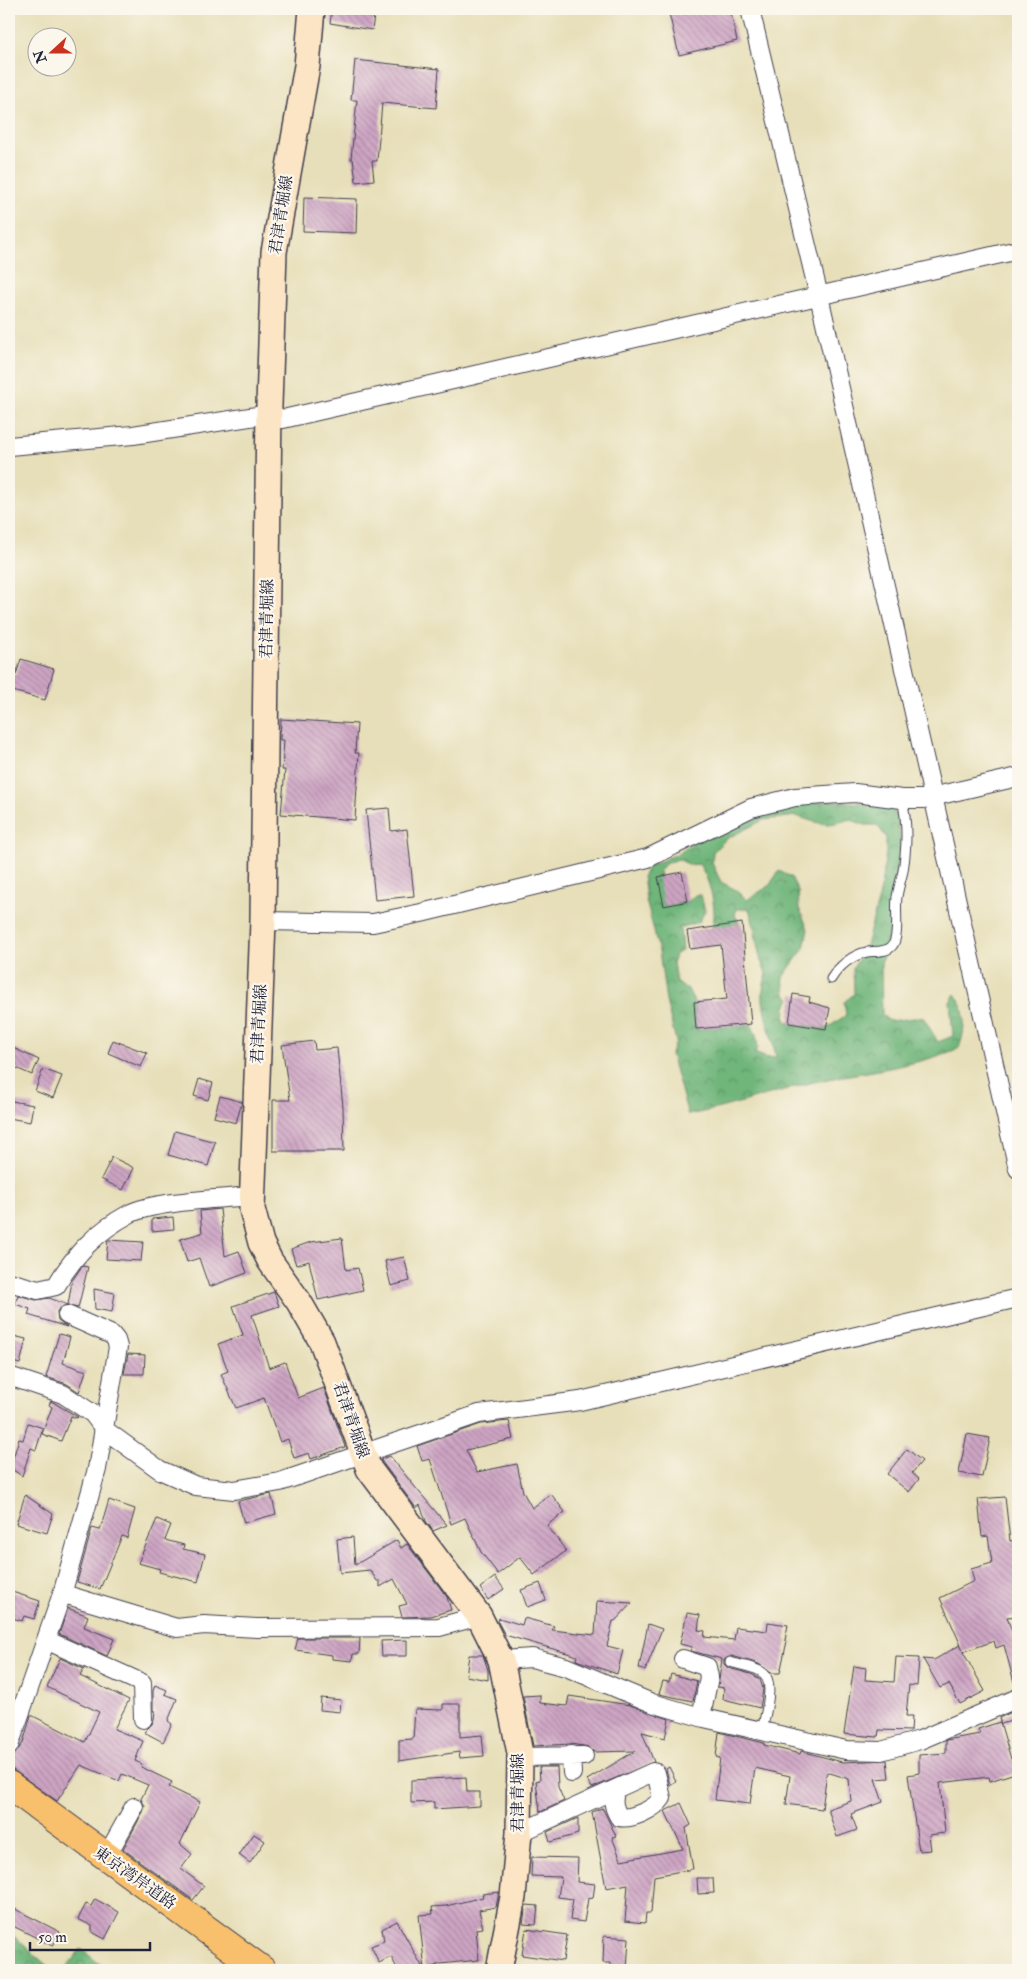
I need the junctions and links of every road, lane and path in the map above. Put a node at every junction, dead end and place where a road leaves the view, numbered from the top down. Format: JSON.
{"nodes":[{"id":1,"x":312,"y":9,"type":"edge"},
{"id":2,"x":750,"y":9,"type":"edge"},
{"id":3,"x":1018,"y":250,"type":"edge"},
{"id":4,"x":819,"y":296,"type":"junction"},
{"id":5,"x":269,"y":414,"type":"junction"},
{"id":6,"x":9,"y":446,"type":"edge"},
{"id":7,"x":1018,"y":777,"type":"edge"},
{"id":8,"x":935,"y":796,"type":"junction"},
{"id":9,"x":902,"y":800,"type":"junction"},
{"id":10,"x":263,"y":921,"type":"junction"},
{"id":11,"x":831,"y":979,"type":"dead end"},
{"id":12,"x":1018,"y":1169,"type":"edge"},
{"id":13,"x":251,"y":1196,"type":"junction"},
{"id":14,"x":10,"y":1287,"type":"edge"},
{"id":15,"x":1018,"y":1298,"type":"edge"},
{"id":16,"x":67,"y":1315,"type":"dead end"},
{"id":17,"x":9,"y":1376,"type":"edge"},
{"id":18,"x":105,"y":1430,"type":"junction"},
{"id":19,"x":362,"y":1452,"type":"junction"},
{"id":20,"x":62,"y":1591,"type":"junction"},
{"id":21,"x":479,"y":1616,"type":"junction"},
{"id":22,"x":46,"y":1640,"type":"junction"},
{"id":23,"x":683,"y":1658,"type":"dead end"},
{"id":24,"x":501,"y":1660,"type":"junction"},
{"id":25,"x":730,"y":1662,"type":"dead end"},
{"id":26,"x":1018,"y":1698,"type":"edge"},
{"id":27,"x":701,"y":1717,"type":"junction"},
{"id":28,"x":143,"y":1719,"type":"dead end"},
{"id":29,"x":762,"y":1730,"type":"junction"},
{"id":30,"x":9,"y":1746,"type":"edge"},
{"id":31,"x":520,"y":1757,"type":"junction"},
{"id":32,"x":572,"y":1773,"type":"dead end"},
{"id":33,"x":9,"y":1785,"type":"edge"},
{"id":34,"x":616,"y":1789,"type":"dead end"},
{"id":35,"x":134,"y":1807,"type":"dead end"},
{"id":36,"x":519,"y":1833,"type":"junction"},
{"id":37,"x":106,"y":1857,"type":"junction"},
{"id":38,"x":262,"y":1970,"type":"edge"},
{"id":39,"x":499,"y":1970,"type":"edge"}],
"edges":[{"from":1,"to":5,"type":"main road","name":"君津青堀線"},
{"from":2,"to":4,"type":"street"},
{"from":3,"to":4,"type":"street"},
{"from":4,"to":5,"type":"street"},
{"from":4,"to":8,"type":"street"},
{"from":5,"to":6,"type":"street"},
{"from":5,"to":10,"type":"main road","name":"君津青堀線"},
{"from":7,"to":8,"type":"street"},
{"from":8,"to":9,"type":"street"},
{"from":8,"to":12,"type":"street"},
{"from":9,"to":10,"type":"street"},
{"from":9,"to":11,"type":"lane"},
{"from":10,"to":13,"type":"main road","name":"君津青堀線"},
{"from":13,"to":14,"type":"street"},
{"from":13,"to":19,"type":"main road","name":"君津青堀線"},
{"from":15,"to":19,"type":"street"},
{"from":16,"to":18,"type":"street"},
{"from":17,"to":18,"type":"street"},
{"from":18,"to":19,"type":"street"},
{"from":18,"to":20,"type":"street"},
{"from":19,"to":21,"type":"main road","name":"君津青堀線"},
{"from":20,"to":21,"type":"street"},
{"from":20,"to":22,"type":"street"},
{"from":21,"to":24,"type":"main road","name":"君津青堀線"},
{"from":22,"to":28,"type":"street"},
{"from":22,"to":30,"type":"street"},
{"from":23,"to":27,"type":"street"},
{"from":24,"to":27,"type":"street"},
{"from":24,"to":31,"type":"main road","name":"君津青堀線"},
{"from":25,"to":29,"type":"lane"},
{"from":26,"to":29,"type":"street"},
{"from":27,"to":29,"type":"street"},
{"from":31,"to":32,"type":"street"},
{"from":31,"to":36,"type":"main road","name":"君津青堀線"},
{"from":33,"to":37,"type":"highway","name":"東京湾岸道路"},
{"from":34,"to":36,"type":"street"},
{"from":35,"to":37,"type":"street"},
{"from":36,"to":39,"type":"main road","name":"君津青堀線"},
{"from":37,"to":38,"type":"highway","name":"東京湾岸道路"}]}
